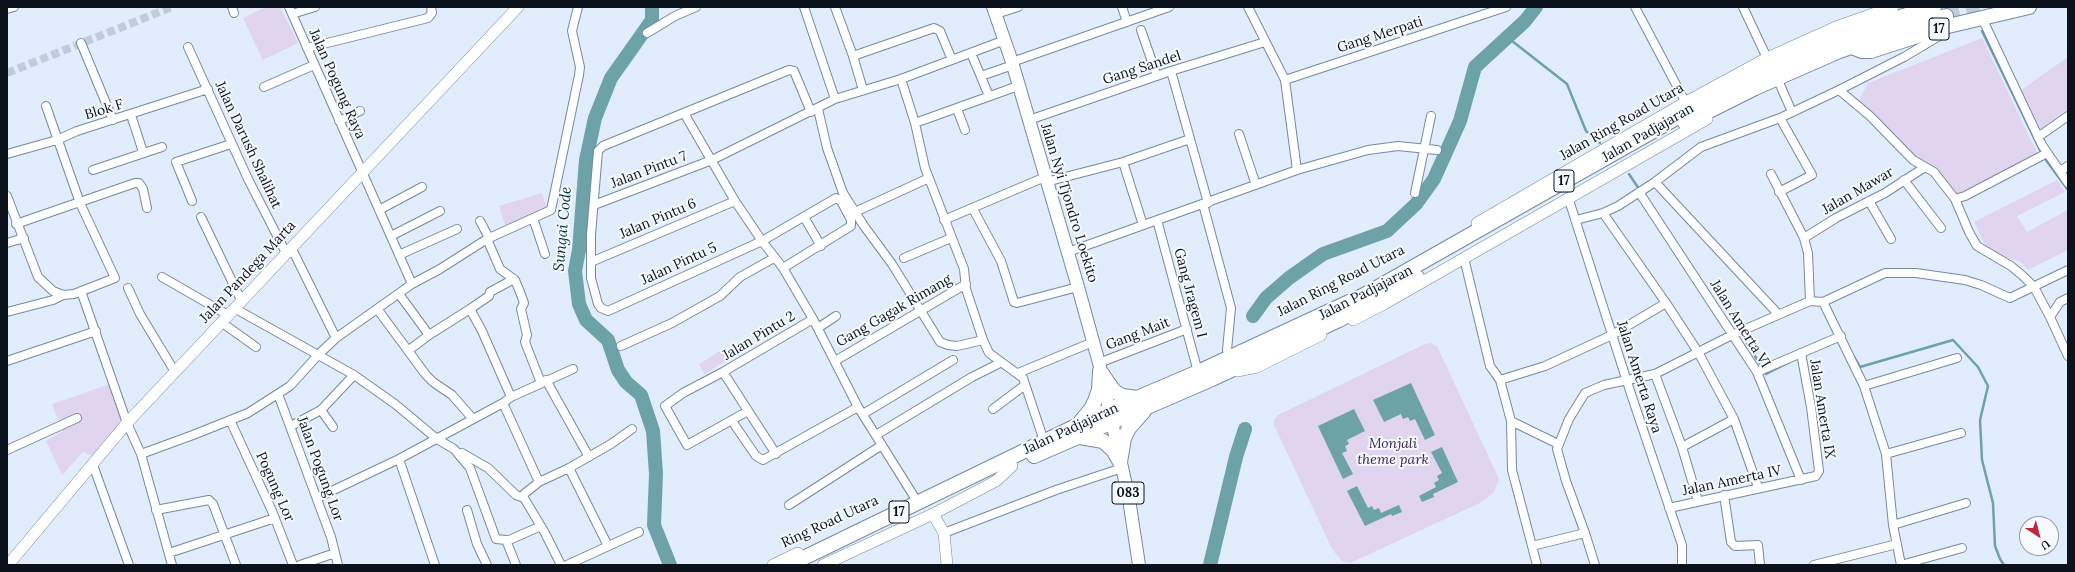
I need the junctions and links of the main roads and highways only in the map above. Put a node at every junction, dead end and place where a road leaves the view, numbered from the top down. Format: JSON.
{"nodes":[{"id":1,"x":1934,"y":7,"type":"tunnel mouth"},
{"id":2,"x":2029,"y":7,"type":"edge"},
{"id":3,"x":994,"y":11,"type":"edge"},
{"id":4,"x":1230,"y":361,"type":"junction"},
{"id":5,"x":1099,"y":367,"type":"junction"},
{"id":6,"x":1138,"y":398,"type":"junction"},
{"id":7,"x":1150,"y":406,"type":"junction"},
{"id":8,"x":1110,"y":416,"type":"junction"},
{"id":9,"x":1076,"y":432,"type":"junction"},
{"id":10,"x":1011,"y":462,"type":"junction"},
{"id":11,"x":1121,"y":465,"type":"junction"},
{"id":12,"x":789,"y":565,"type":"edge"},
{"id":13,"x":804,"y":565,"type":"edge"},
{"id":14,"x":1139,"y":565,"type":"edge"}],
"edges":[{"from":1,"to":4,"type":"highway","name":"Jalan Padjajaran","number":"17"},
{"from":2,"to":4,"type":"highway","name":"Jalan Padjajaran","number":"17"},
{"from":3,"to":5,"type":"main road","name":"Jalan Nyi Tjondro Loekito"},
{"from":4,"to":6,"type":"highway","name":"Jalan Padjajaran","number":"17"},
{"from":4,"to":7,"type":"highway","name":"Jalan Padjajaran","number":"17"},
{"from":5,"to":6,"type":"highway"},
{"from":5,"to":8,"type":"main road","name":"Jalan Nyi Tjondro Loekito"},
{"from":5,"to":9,"type":"highway"},
{"from":6,"to":8,"type":"highway","name":"Jalan Padjajaran","number":"17"},
{"from":7,"to":8,"type":"highway","name":"Jalan Padjajaran","number":"17"},
{"from":7,"to":11,"type":"highway"},
{"from":8,"to":9,"type":"highway","name":"Jalan Padjajaran","number":"17"},
{"from":8,"to":11,"type":"main road","number":"083"},
{"from":9,"to":10,"type":"highway","name":"Jalan Padjajaran","number":"17"},
{"from":9,"to":10,"type":"highway","name":"Jalan Padjajaran","number":"17"},
{"from":9,"to":11,"type":"highway"},
{"from":10,"to":12,"type":"highway","name":"Jalan Padjajaran","number":"17"},
{"from":10,"to":13,"type":"highway","name":"Jalan Padjajaran","number":"17"},
{"from":11,"to":14,"type":"main road","number":"083"}]}
